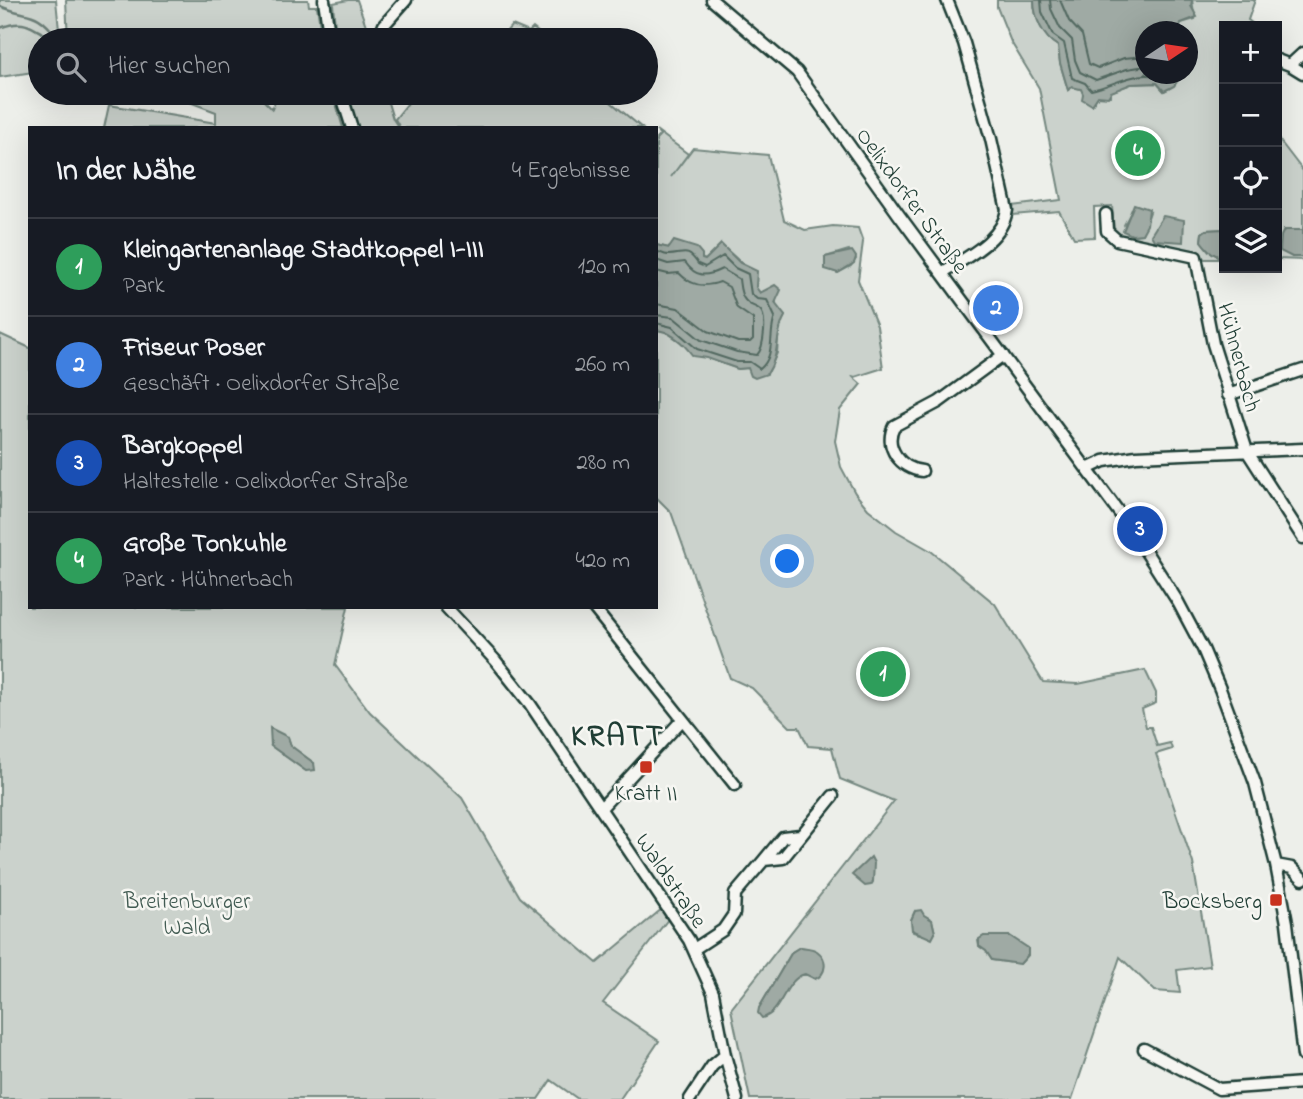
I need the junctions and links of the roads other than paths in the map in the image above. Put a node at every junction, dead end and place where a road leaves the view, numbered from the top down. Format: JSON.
{"nodes":[{"id":1,"x":324,"y":0,"type":"edge"},
{"id":2,"x":405,"y":0,"type":"edge"},
{"id":3,"x":712,"y":0,"type":"edge"},
{"id":4,"x":947,"y":0,"type":"edge"},
{"id":5,"x":328,"y":28,"type":"edge"},
{"id":6,"x":383,"y":28,"type":"edge"},
{"id":7,"x":1303,"y":53,"type":"edge"},
{"id":8,"x":1282,"y":62,"type":"edge"},
{"id":9,"x":1290,"y":65,"type":"junction"},
{"id":10,"x":1303,"y":73,"type":"edge"},
{"id":11,"x":345,"y":105,"type":"edge"},
{"id":12,"x":351,"y":126,"type":"edge"},
{"id":13,"x":1106,"y":214,"type":"dead end"},
{"id":14,"x":942,"y":273,"type":"junction"},
{"id":15,"x":1003,"y":355,"type":"junction"},
{"id":16,"x":1303,"y":370,"type":"edge"},
{"id":17,"x":1228,"y":395,"type":"junction"},
{"id":18,"x":1303,"y":449,"type":"edge"},
{"id":19,"x":1247,"y":451,"type":"junction"},
{"id":20,"x":1087,"y":469,"type":"junction"},
{"id":21,"x":922,"y":471,"type":"dead end"},
{"id":22,"x":1303,"y":538,"type":"edge"},
{"id":23,"x":450,"y":609,"type":"edge"},
{"id":24,"x":595,"y":609,"type":"edge"},
{"id":25,"x":682,"y":720,"type":"junction"},
{"id":26,"x":735,"y":785,"type":"dead end"},
{"id":27,"x":833,"y":796,"type":"dead end"},
{"id":28,"x":601,"y":808,"type":"junction"},
{"id":29,"x":1276,"y":865,"type":"junction"},
{"id":30,"x":1303,"y":879,"type":"edge"},
{"id":31,"x":694,"y":949,"type":"junction"},
{"id":32,"x":1300,"y":995,"type":"edge"},
{"id":33,"x":1144,"y":1049,"type":"dead end"},
{"id":34,"x":725,"y":1055,"type":"junction"},
{"id":35,"x":1303,"y":1056,"type":"edge"},
{"id":36,"x":1303,"y":1083,"type":"edge"},
{"id":37,"x":690,"y":1099,"type":"edge"},
{"id":38,"x":737,"y":1099,"type":"edge"}],
"edges":[{"from":1,"to":5,"type":"street"},
{"from":2,"to":6,"type":"street"},
{"from":3,"to":14,"type":"street","name":"Oelixdorfer Straße"},
{"from":4,"to":14,"type":"street"},
{"from":7,"to":9,"type":"street"},
{"from":8,"to":9,"type":"street"},
{"from":9,"to":10,"type":"street"},
{"from":11,"to":12,"type":"street"},
{"from":13,"to":17,"type":"street","name":"Hühnerbach"},
{"from":14,"to":15,"type":"street","name":"Oelixdorfer Straße"},
{"from":15,"to":20,"type":"street","name":"Oelixdorfer Straße"},
{"from":15,"to":21,"type":"street"},
{"from":16,"to":17,"type":"street"},
{"from":17,"to":19,"type":"street","name":"Hühnerbach"},
{"from":18,"to":19,"type":"street"},
{"from":19,"to":20,"type":"street"},
{"from":19,"to":22,"type":"street","name":"Hühnerbach"},
{"from":20,"to":29,"type":"street","name":"Oelixdorfer Straße"},
{"from":23,"to":28,"type":"street","name":"Waldstraße"},
{"from":24,"to":25,"type":"street"},
{"from":25,"to":26,"type":"street"},
{"from":25,"to":28,"type":"street"},
{"from":27,"to":31,"type":"street"},
{"from":28,"to":31,"type":"street","name":"Waldstraße"},
{"from":29,"to":30,"type":"street"},
{"from":29,"to":32,"type":"street","name":"Oelixdorfer Straße"},
{"from":31,"to":34,"type":"street","name":"Waldstraße"},
{"from":32,"to":35,"type":"street","name":"Oelixdorfer Straße"},
{"from":33,"to":36,"type":"street"},
{"from":34,"to":37,"type":"street"},
{"from":34,"to":38,"type":"street","name":"Waldstraße"}]}
